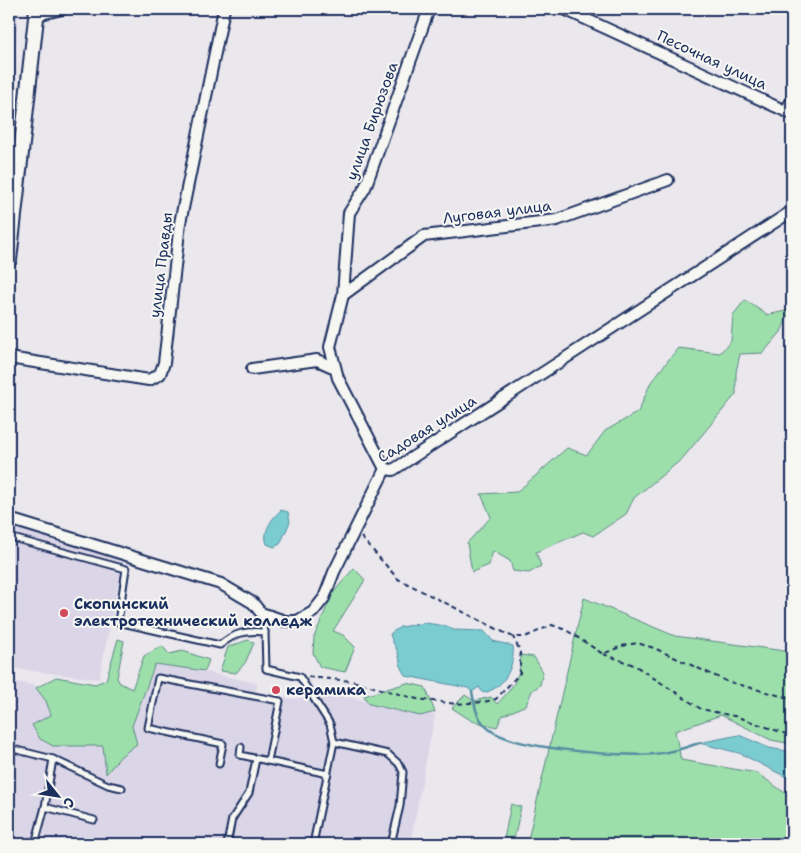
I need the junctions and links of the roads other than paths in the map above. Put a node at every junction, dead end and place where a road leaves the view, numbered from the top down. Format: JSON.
{"nodes":[{"id":1,"x":62,"y":9,"type":"edge"},
{"id":2,"x":224,"y":9,"type":"edge"},
{"id":3,"x":429,"y":9,"type":"edge"},
{"id":4,"x":564,"y":9,"type":"edge"},
{"id":5,"x":37,"y":12,"type":"edge"},
{"id":6,"x":792,"y":100,"type":"edge"},
{"id":7,"x":789,"y":113,"type":"edge"},
{"id":8,"x":668,"y":180,"type":"dead end"},
{"id":9,"x":13,"y":187,"type":"edge"},
{"id":10,"x":792,"y":211,"type":"edge"},
{"id":11,"x":9,"y":260,"type":"edge"},
{"id":12,"x":343,"y":295,"type":"junction"},
{"id":13,"x":9,"y":358,"type":"edge"},
{"id":14,"x":335,"y":368,"type":"junction"},
{"id":15,"x":252,"y":369,"type":"dead end"},
{"id":16,"x":385,"y":469,"type":"junction"},
{"id":17,"x":9,"y":519,"type":"edge"},
{"id":18,"x":9,"y":537,"type":"edge"},
{"id":19,"x":261,"y":613,"type":"junction"},
{"id":20,"x":265,"y":632,"type":"junction"},
{"id":21,"x":334,"y":742,"type":"junction"},
{"id":22,"x":241,"y":747,"type":"dead end"},
{"id":23,"x":9,"y":748,"type":"edge"},
{"id":24,"x":256,"y":758,"type":"junction"},
{"id":25,"x":53,"y":759,"type":"junction"},
{"id":26,"x":268,"y":761,"type":"junction"},
{"id":27,"x":219,"y":764,"type":"dead end"},
{"id":28,"x":328,"y":774,"type":"junction"},
{"id":29,"x":122,"y":788,"type":"dead end"},
{"id":30,"x":45,"y":807,"type":"junction"},
{"id":31,"x":94,"y":820,"type":"dead end"},
{"id":32,"x":9,"y":842,"type":"edge"},
{"id":33,"x":19,"y":844,"type":"edge"},
{"id":34,"x":35,"y":844,"type":"edge"},
{"id":35,"x":227,"y":844,"type":"edge"},
{"id":36,"x":313,"y":844,"type":"edge"},
{"id":37,"x":391,"y":844,"type":"edge"}],
"edges":[{"from":1,"to":5,"type":"street"},
{"from":2,"to":13,"type":"street","name":"улица Правды"},
{"from":3,"to":12,"type":"street","name":"улица Бирюзова"},
{"from":4,"to":7,"type":"street","name":"Песочная улица"},
{"from":5,"to":9,"type":"main road"},
{"from":6,"to":7,"type":"street"},
{"from":8,"to":12,"type":"street","name":"Луговая улица"},
{"from":9,"to":11,"type":"main road"},
{"from":10,"to":16,"type":"street","name":"Садовая улица"},
{"from":12,"to":14,"type":"street","name":"улица Бирюзова"},
{"from":14,"to":15,"type":"street"},
{"from":14,"to":16,"type":"street","name":"улица Бирюзова"},
{"from":16,"to":19,"type":"street","name":"Садовая улица"},
{"from":17,"to":19,"type":"street","name":"Садовая улица"},
{"from":18,"to":20,"type":"lane"},
{"from":19,"to":20,"type":"lane"},
{"from":20,"to":21,"type":"lane"},
{"from":21,"to":28,"type":"lane"},
{"from":21,"to":37,"type":"lane"},
{"from":22,"to":24,"type":"lane"},
{"from":23,"to":25,"type":"lane"},
{"from":24,"to":26,"type":"lane"},
{"from":24,"to":35,"type":"lane"},
{"from":25,"to":29,"type":"lane"},
{"from":25,"to":30,"type":"lane"},
{"from":26,"to":27,"type":"lane"},
{"from":26,"to":28,"type":"lane"},
{"from":28,"to":36,"type":"lane"},
{"from":30,"to":31,"type":"lane"},
{"from":30,"to":34,"type":"lane"},
{"from":32,"to":33,"type":"lane"}]}
